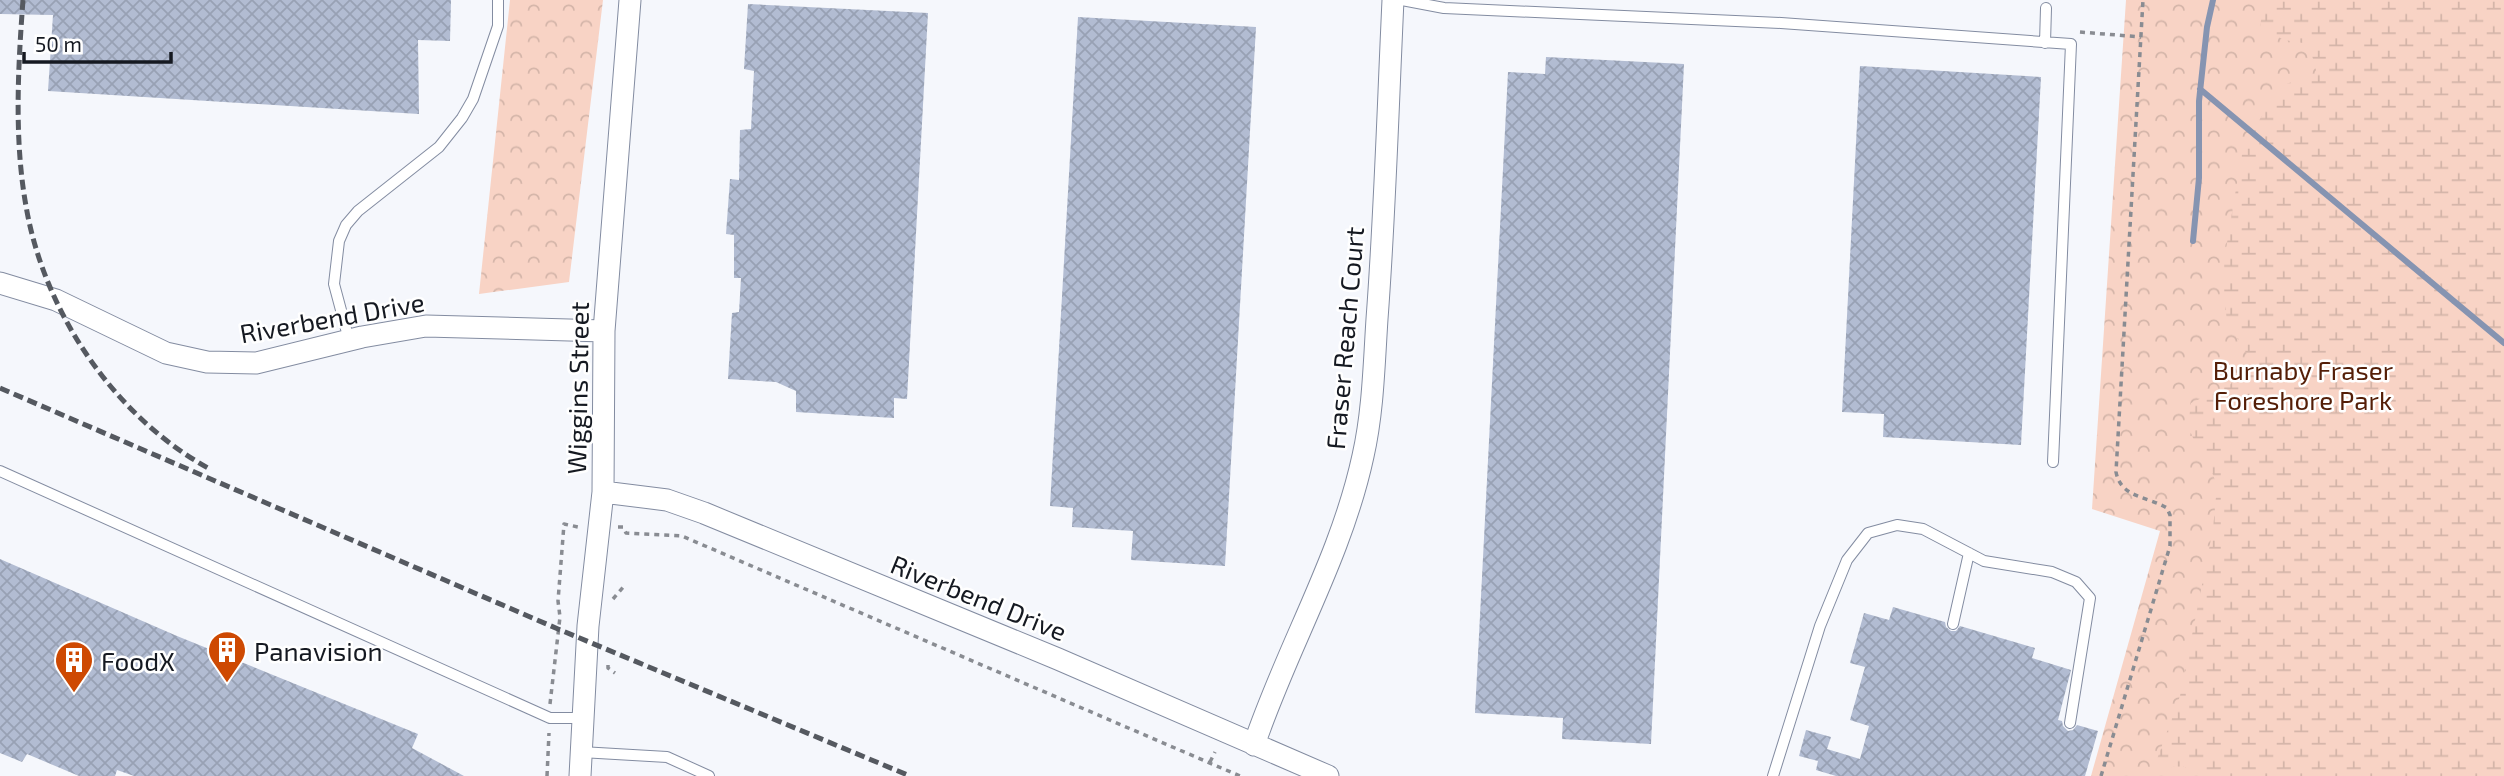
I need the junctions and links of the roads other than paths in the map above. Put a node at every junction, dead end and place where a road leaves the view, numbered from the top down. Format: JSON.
{"nodes":[{"id":1,"x":499,"y":0,"type":"edge"},
{"id":2,"x":630,"y":0,"type":"edge"},
{"id":3,"x":1393,"y":0,"type":"edge"},
{"id":4,"x":1402,"y":0,"type":"edge"},
{"id":5,"x":1479,"y":4,"type":"edge"},
{"id":6,"x":2046,"y":8,"type":"dead end"},
{"id":7,"x":2045,"y":43,"type":"junction"},
{"id":8,"x":0,"y":283,"type":"edge"},
{"id":9,"x":604,"y":331,"type":"junction"},
{"id":10,"x":349,"y":340,"type":"junction"},
{"id":11,"x":2053,"y":462,"type":"dead end"},
{"id":12,"x":0,"y":471,"type":"edge"},
{"id":13,"x":603,"y":492,"type":"junction"},
{"id":14,"x":1969,"y":553,"type":"junction"},
{"id":15,"x":1952,"y":624,"type":"dead end"},
{"id":16,"x":583,"y":719,"type":"junction"},
{"id":17,"x":2070,"y":723,"type":"dead end"},
{"id":18,"x":1254,"y":745,"type":"junction"},
{"id":19,"x":581,"y":752,"type":"junction"},
{"id":20,"x":580,"y":776,"type":"edge"},
{"id":21,"x":709,"y":776,"type":"edge"},
{"id":22,"x":1328,"y":776,"type":"edge"},
{"id":23,"x":1773,"y":776,"type":"edge"}],
"edges":[{"from":1,"to":10,"type":"lane"},
{"from":2,"to":9,"type":"street","name":"Wiggins Street"},
{"from":3,"to":18,"type":"street","name":"Fraser Reach Court"},
{"from":4,"to":5,"type":"lane"},
{"from":5,"to":7,"type":"lane"},
{"from":6,"to":7,"type":"lane"},
{"from":7,"to":11,"type":"lane"},
{"from":8,"to":10,"type":"street","name":"Riverbend Drive"},
{"from":9,"to":10,"type":"street","name":"Riverbend Drive"},
{"from":9,"to":13,"type":"street","name":"Wiggins Street"},
{"from":12,"to":16,"type":"lane"},
{"from":13,"to":16,"type":"street","name":"Wiggins Street"},
{"from":13,"to":18,"type":"street","name":"Riverbend Drive"},
{"from":14,"to":15,"type":"lane"},
{"from":14,"to":17,"type":"lane"},
{"from":14,"to":23,"type":"lane"},
{"from":16,"to":19,"type":"street","name":"Wiggins Street"},
{"from":18,"to":22,"type":"street","name":"Riverbend Drive"},
{"from":19,"to":20,"type":"street","name":"Wiggins Street"},
{"from":19,"to":21,"type":"lane"}]}
